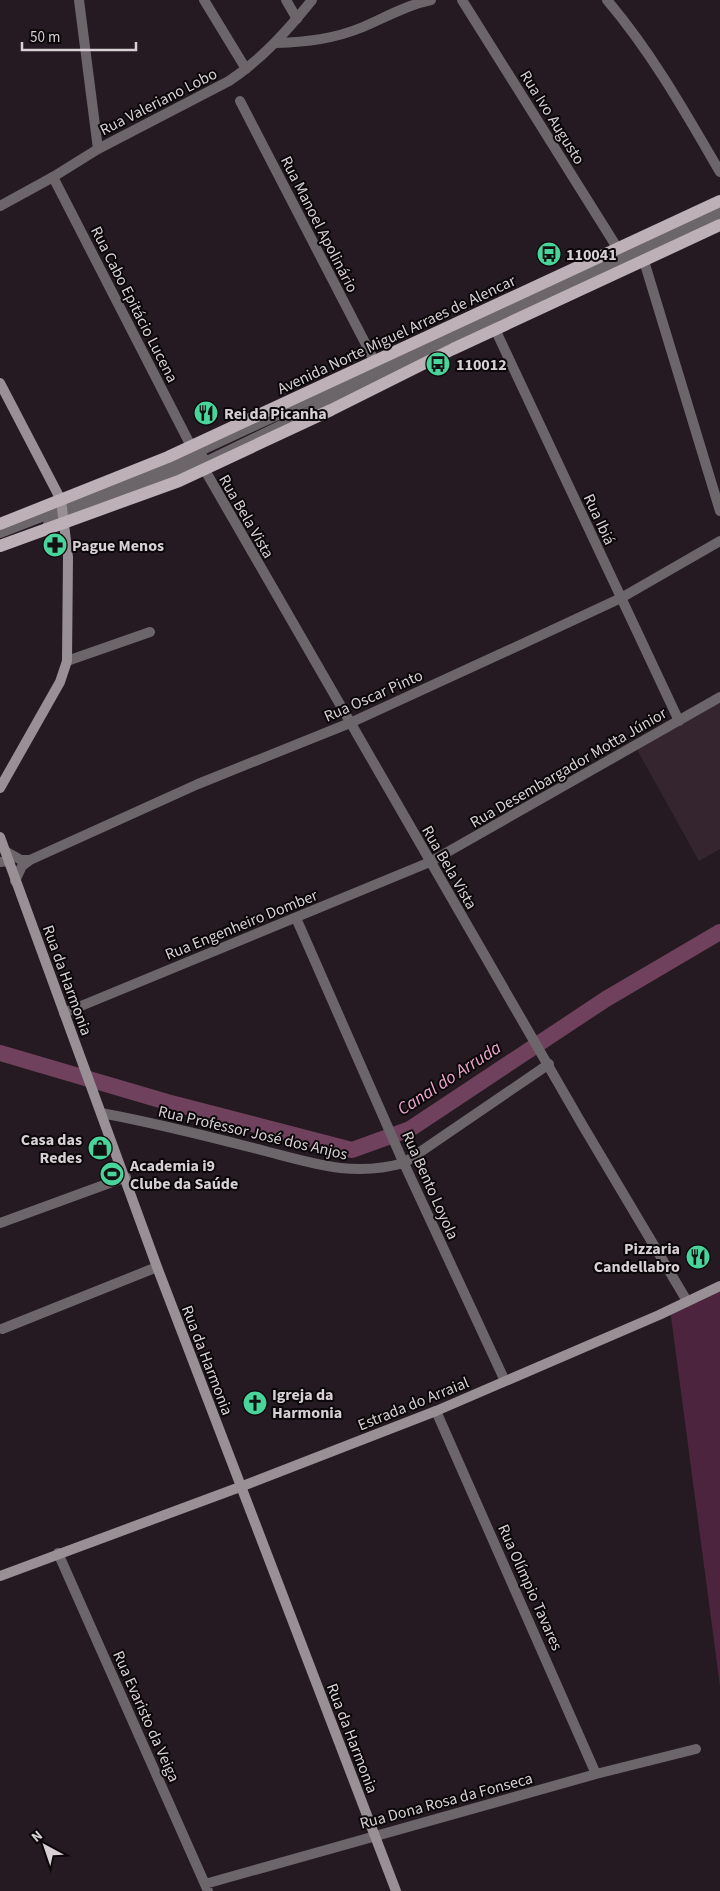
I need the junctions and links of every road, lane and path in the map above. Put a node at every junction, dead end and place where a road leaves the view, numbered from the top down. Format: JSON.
{"nodes":[{"id":1,"x":79,"y":0,"type":"edge"},
{"id":2,"x":204,"y":0,"type":"edge"},
{"id":3,"x":286,"y":0,"type":"edge"},
{"id":4,"x":312,"y":0,"type":"edge"},
{"id":5,"x":431,"y":0,"type":"edge"},
{"id":6,"x":462,"y":0,"type":"edge"},
{"id":7,"x":607,"y":0,"type":"edge"},
{"id":8,"x":297,"y":18,"type":"junction"},
{"id":9,"x":276,"y":43,"type":"junction"},
{"id":10,"x":246,"y":70,"type":"junction"},
{"id":11,"x":240,"y":101,"type":"dead end"},
{"id":12,"x":98,"y":149,"type":"junction"},
{"id":13,"x":720,"y":172,"type":"edge"},
{"id":14,"x":54,"y":177,"type":"junction"},
{"id":15,"x":720,"y":201,"type":"edge"},
{"id":16,"x":0,"y":206,"type":"edge"},
{"id":17,"x":720,"y":210,"type":"edge"},
{"id":18,"x":720,"y":218,"type":"edge"},
{"id":19,"x":720,"y":225,"type":"edge"},
{"id":20,"x":618,"y":249,"type":"junction"},
{"id":21,"x":644,"y":261,"type":"junction"},
{"id":22,"x":495,"y":329,"type":"junction"},
{"id":23,"x":374,"y":360,"type":"junction"},
{"id":24,"x":0,"y":383,"type":"edge"},
{"id":25,"x":190,"y":451,"type":"junction"},
{"id":26,"x":168,"y":465,"type":"joint"},
{"id":27,"x":203,"y":470,"type":"junction"},
{"id":28,"x":61,"y":500,"type":"junction"},
{"id":29,"x":720,"y":511,"type":"edge"},
{"id":30,"x":0,"y":524,"type":"edge"},
{"id":31,"x":65,"y":524,"type":"junction"},
{"id":32,"x":0,"y":533,"type":"edge"},
{"id":33,"x":0,"y":540,"type":"edge"},
{"id":34,"x":720,"y":541,"type":"edge"},
{"id":35,"x":0,"y":546,"type":"edge"},
{"id":36,"x":621,"y":598,"type":"junction"},
{"id":37,"x":150,"y":632,"type":"dead end"},
{"id":38,"x":67,"y":661,"type":"junction"},
{"id":39,"x":720,"y":698,"type":"edge"},
{"id":40,"x":680,"y":721,"type":"junction"},
{"id":41,"x":350,"y":723,"type":"junction"},
{"id":42,"x":0,"y":788,"type":"edge"},
{"id":43,"x":0,"y":837,"type":"edge"},
{"id":44,"x":4,"y":858,"type":"edge"},
{"id":45,"x":30,"y":860,"type":"junction"},
{"id":46,"x":430,"y":862,"type":"junction"},
{"id":47,"x":15,"y":881,"type":"junction"},
{"id":48,"x":296,"y":918,"type":"junction"},
{"id":49,"x":64,"y":1013,"type":"junction"},
{"id":50,"x":549,"y":1064,"type":"junction"},
{"id":51,"x":101,"y":1113,"type":"junction"},
{"id":52,"x":403,"y":1160,"type":"junction"},
{"id":53,"x":126,"y":1177,"type":"junction"},
{"id":54,"x":0,"y":1223,"type":"edge"},
{"id":55,"x":157,"y":1267,"type":"junction"},
{"id":56,"x":720,"y":1286,"type":"edge"},
{"id":57,"x":687,"y":1301,"type":"junction"},
{"id":58,"x":2,"y":1329,"type":"dead end"},
{"id":59,"x":505,"y":1381,"type":"junction"},
{"id":60,"x":436,"y":1411,"type":"junction"},
{"id":61,"x":240,"y":1487,"type":"junction"},
{"id":62,"x":58,"y":1553,"type":"junction"},
{"id":63,"x":0,"y":1576,"type":"edge"},
{"id":64,"x":696,"y":1749,"type":"dead end"},
{"id":65,"x":596,"y":1774,"type":"junction"},
{"id":66,"x":374,"y":1836,"type":"junction"},
{"id":67,"x":206,"y":1887,"type":"edge"},
{"id":68,"x":396,"y":1891,"type":"edge"}],
"edges":[{"from":1,"to":12,"type":"street"},
{"from":2,"to":10,"type":"street"},
{"from":3,"to":8,"type":"street"},
{"from":4,"to":8,"type":"street","name":"Rua Valeriano Lobo"},
{"from":5,"to":9,"type":"street"},
{"from":6,"to":20,"type":"street","name":"Rua Ivo Augusto"},
{"from":7,"to":13,"type":"street"},
{"from":8,"to":9,"type":"street","name":"Rua Valeriano Lobo"},
{"from":9,"to":10,"type":"street","name":"Rua Valeriano Lobo"},
{"from":10,"to":12,"type":"street","name":"Rua Valeriano Lobo"},
{"from":11,"to":23,"type":"street","name":"Rua Manoel Apolinário"},
{"from":12,"to":14,"type":"street","name":"Rua Valeriano Lobo"},
{"from":14,"to":16,"type":"street","name":"Rua Valeriano Lobo"},
{"from":14,"to":25,"type":"street","name":"Rua Cabo Epitácio Lucena"},
{"from":15,"to":20,"type":"main road","name":"Avenida Norte Miguel Arraes de Alencar"},
{"from":17,"to":18,"type":"street"},
{"from":19,"to":21,"type":"main road"},
{"from":20,"to":23,"type":"main road","name":"Avenida Norte Miguel Arraes de Alencar"},
{"from":21,"to":22,"type":"main road"},
{"from":21,"to":29,"type":"street"},
{"from":22,"to":27,"type":"main road"},
{"from":22,"to":36,"type":"street","name":"Rua Ibiá"},
{"from":23,"to":25,"type":"main road","name":"Avenida Norte Miguel Arraes de Alencar"},
{"from":24,"to":28,"type":"main road"},
{"from":25,"to":27,"type":"street","name":"Rua Bela Vista"},
{"from":25,"to":28,"type":"main road","name":"Avenida Norte Miguel Arraes de Alencar"},
{"from":26,"to":26,"type":"street"},
{"from":27,"to":31,"type":"main road"},
{"from":27,"to":41,"type":"street","name":"Rua Bela Vista"},
{"from":28,"to":30,"type":"main road","name":"Avenida Norte Miguel Arraes de Alencar"},
{"from":28,"to":31,"type":"main road"},
{"from":31,"to":35,"type":"main road"},
{"from":31,"to":38,"type":"main road"},
{"from":32,"to":33,"type":"street"},
{"from":34,"to":36,"type":"street","name":"Rua Oscar Pinto"},
{"from":36,"to":40,"type":"street","name":"Rua Ibiá"},
{"from":36,"to":41,"type":"street","name":"Rua Oscar Pinto"},
{"from":37,"to":38,"type":"street"},
{"from":38,"to":42,"type":"main road"},
{"from":39,"to":40,"type":"street","name":"Rua Desembargador Motta Júnior"},
{"from":40,"to":46,"type":"street","name":"Rua Desembargador Motta Júnior"},
{"from":41,"to":45,"type":"street","name":"Rua Oscar Pinto"},
{"from":41,"to":46,"type":"street","name":"Rua Bela Vista"},
{"from":43,"to":44,"type":"main road","name":"Rua da Harmonia"},
{"from":44,"to":45,"type":"street"},
{"from":44,"to":47,"type":"main road","name":"Rua da Harmonia"},
{"from":45,"to":47,"type":"street","name":"Rua Oscar Pinto"},
{"from":46,"to":48,"type":"street","name":"Rua Engenheiro Domber"},
{"from":46,"to":50,"type":"street","name":"Rua Bela Vista"},
{"from":47,"to":49,"type":"main road","name":"Rua da Harmonia"},
{"from":48,"to":49,"type":"street","name":"Rua Engenheiro Domber"},
{"from":48,"to":52,"type":"street","name":"Rua Bento Loyola"},
{"from":49,"to":51,"type":"main road","name":"Rua da Harmonia"},
{"from":50,"to":52,"type":"street","name":"Rua Professor José dos Anjos"},
{"from":50,"to":57,"type":"street","name":"Rua Bela Vista"},
{"from":51,"to":52,"type":"street","name":"Rua Professor José dos Anjos"},
{"from":51,"to":53,"type":"main road","name":"Rua da Harmonia"},
{"from":52,"to":59,"type":"street","name":"Rua Bento Loyola"},
{"from":53,"to":54,"type":"street"},
{"from":53,"to":55,"type":"main road","name":"Rua da Harmonia"},
{"from":55,"to":58,"type":"street"},
{"from":55,"to":61,"type":"main road","name":"Rua da Harmonia"},
{"from":56,"to":57,"type":"main road","name":"Estrada do Arraial"},
{"from":57,"to":59,"type":"main road","name":"Estrada do Arraial"},
{"from":59,"to":60,"type":"main road","name":"Estrada do Arraial"},
{"from":60,"to":61,"type":"main road","name":"Estrada do Arraial"},
{"from":60,"to":65,"type":"street","name":"Rua Olímpio Tavares"},
{"from":61,"to":62,"type":"main road","name":"Estrada do Arraial"},
{"from":61,"to":66,"type":"main road","name":"Rua da Harmonia"},
{"from":62,"to":63,"type":"main road","name":"Estrada do Arraial"},
{"from":62,"to":67,"type":"street","name":"Rua Evaristo da Veiga"},
{"from":64,"to":65,"type":"street","name":"Rua Dona Rosa da Fonseca"},
{"from":65,"to":66,"type":"street","name":"Rua Dona Rosa da Fonseca"},
{"from":66,"to":67,"type":"street","name":"Rua Dona Rosa da Fonseca"},
{"from":66,"to":68,"type":"main road","name":"Rua da Harmonia"}]}
